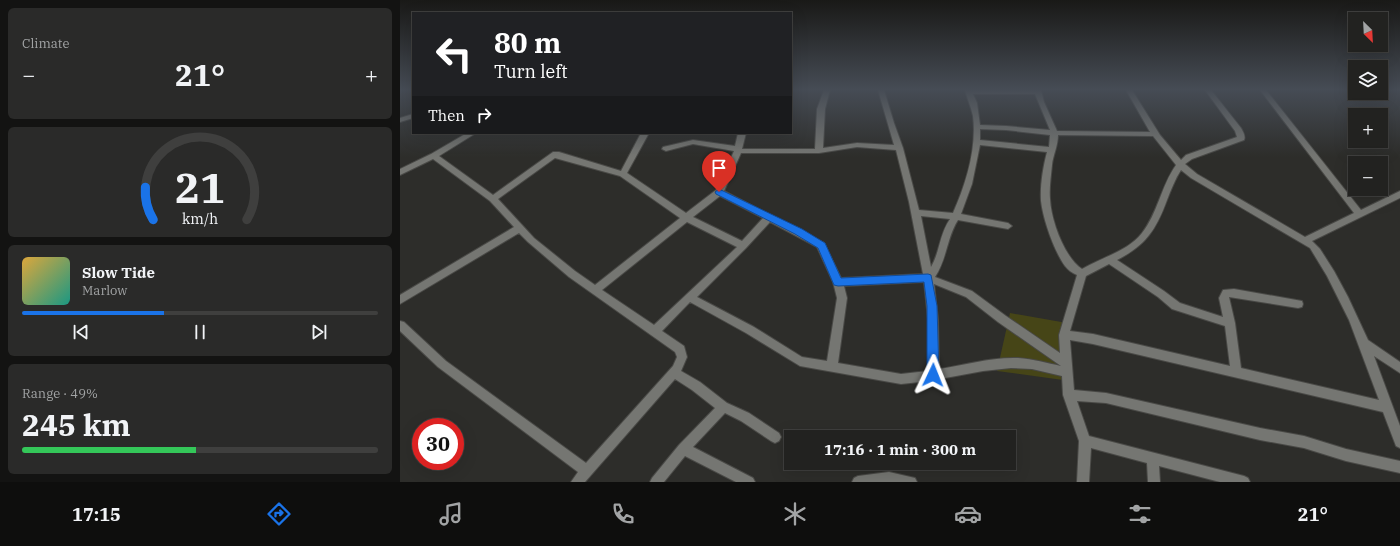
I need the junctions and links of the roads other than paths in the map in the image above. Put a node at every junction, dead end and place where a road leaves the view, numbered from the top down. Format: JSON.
{"nodes":[{"id":1,"x":821,"y":112,"type":"edge"},
{"id":2,"x":887,"y":112,"type":"edge"},
{"id":3,"x":974,"y":112,"type":"edge"},
{"id":4,"x":1046,"y":112,"type":"edge"},
{"id":5,"x":1142,"y":112,"type":"edge"},
{"id":6,"x":1225,"y":112,"type":"edge"},
{"id":7,"x":1281,"y":112,"type":"edge"},
{"id":8,"x":412,"y":116,"type":"edge"},
{"id":9,"x":400,"y":120,"type":"edge"},
{"id":10,"x":976,"y":127,"type":"junction"},
{"id":11,"x":1054,"y":133,"type":"junction"},
{"id":12,"x":470,"y":134,"type":"edge"},
{"id":13,"x":644,"y":134,"type":"edge"},
{"id":14,"x":742,"y":134,"type":"edge"},
{"id":15,"x":1155,"y":134,"type":"junction"},
{"id":16,"x":977,"y":142,"type":"junction"},
{"id":17,"x":899,"y":148,"type":"junction"},
{"id":18,"x":666,"y":149,"type":"dead end"},
{"id":19,"x":738,"y":150,"type":"junction"},
{"id":20,"x":1052,"y":150,"type":"junction"},
{"id":21,"x":819,"y":151,"type":"junction"},
{"id":22,"x":434,"y":156,"type":"junction"},
{"id":23,"x":1180,"y":166,"type":"junction"},
{"id":24,"x":400,"y":172,"type":"edge"},
{"id":25,"x":623,"y":174,"type":"junction"},
{"id":26,"x":719,"y":192,"type":"junction"},
{"id":27,"x":1400,"y":194,"type":"edge"},
{"id":28,"x":493,"y":199,"type":"junction"},
{"id":29,"x":916,"y":213,"type":"junction"},
{"id":30,"x":1359,"y":214,"type":"junction"},
{"id":31,"x":956,"y":216,"type":"junction"},
{"id":32,"x":687,"y":218,"type":"junction"},
{"id":33,"x":769,"y":218,"type":"junction"},
{"id":34,"x":1008,"y":226,"type":"dead end"},
{"id":35,"x":520,"y":228,"type":"junction"},
{"id":36,"x":1305,"y":241,"type":"junction"},
{"id":37,"x":743,"y":246,"type":"junction"},
{"id":38,"x":1110,"y":260,"type":"junction"},
{"id":39,"x":1082,"y":274,"type":"junction"},
{"id":40,"x":928,"y":278,"type":"junction"},
{"id":41,"x":838,"y":282,"type":"junction"},
{"id":42,"x":595,"y":290,"type":"junction"},
{"id":43,"x":689,"y":297,"type":"junction"},
{"id":44,"x":400,"y":300,"type":"edge"},
{"id":45,"x":1298,"y":304,"type":"dead end"},
{"id":46,"x":1230,"y":323,"type":"junction"},
{"id":47,"x":400,"y":325,"type":"edge"},
{"id":48,"x":654,"y":331,"type":"junction"},
{"id":49,"x":1064,"y":335,"type":"junction"},
{"id":50,"x":1365,"y":344,"type":"junction"},
{"id":51,"x":832,"y":365,"type":"junction"},
{"id":52,"x":1066,"y":367,"type":"junction"},
{"id":53,"x":1400,"y":368,"type":"edge"},
{"id":54,"x":674,"y":373,"type":"junction"},
{"id":55,"x":1236,"y":373,"type":"junction"},
{"id":56,"x":933,"y":375,"type":"junction"},
{"id":57,"x":1069,"y":394,"type":"junction"},
{"id":58,"x":723,"y":407,"type":"junction"},
{"id":59,"x":1387,"y":407,"type":"junction"},
{"id":60,"x":775,"y":437,"type":"dead end"},
{"id":61,"x":1085,"y":441,"type":"junction"},
{"id":62,"x":1400,"y":442,"type":"edge"},
{"id":63,"x":683,"y":449,"type":"junction"},
{"id":64,"x":1153,"y":459,"type":"junction"},
{"id":65,"x":1400,"y":467,"type":"edge"},
{"id":66,"x":587,"y":471,"type":"junction"},
{"id":67,"x":577,"y":482,"type":"edge"},
{"id":68,"x":656,"y":482,"type":"edge"},
{"id":69,"x":749,"y":482,"type":"edge"},
{"id":70,"x":858,"y":482,"type":"edge"},
{"id":71,"x":911,"y":482,"type":"edge"},
{"id":72,"x":1083,"y":482,"type":"edge"},
{"id":73,"x":1154,"y":482,"type":"edge"},
{"id":74,"x":1244,"y":482,"type":"edge"}],
"edges":[{"from":1,"to":21,"type":"street"},
{"from":2,"to":17,"type":"street"},
{"from":3,"to":10,"type":"street"},
{"from":4,"to":11,"type":"street"},
{"from":5,"to":15,"type":"street"},
{"from":6,"to":23,"type":"street"},
{"from":7,"to":30,"type":"street"},
{"from":8,"to":9,"type":"street"},
{"from":10,"to":11,"type":"street"},
{"from":10,"to":16,"type":"street"},
{"from":11,"to":15,"type":"street"},
{"from":11,"to":20,"type":"street"},
{"from":12,"to":22,"type":"street"},
{"from":13,"to":25,"type":"street"},
{"from":14,"to":19,"type":"street"},
{"from":15,"to":23,"type":"street"},
{"from":16,"to":20,"type":"street"},
{"from":16,"to":31,"type":"street"},
{"from":17,"to":21,"type":"street"},
{"from":17,"to":29,"type":"street"},
{"from":18,"to":19,"type":"street"},
{"from":19,"to":21,"type":"street"},
{"from":19,"to":26,"type":"street"},
{"from":20,"to":39,"type":"street"},
{"from":22,"to":24,"type":"street"},
{"from":22,"to":28,"type":"street"},
{"from":23,"to":36,"type":"street"},
{"from":23,"to":38,"type":"street"},
{"from":25,"to":28,"type":"street"},
{"from":25,"to":32,"type":"street"},
{"from":26,"to":32,"type":"street"},
{"from":26,"to":33,"type":"street"},
{"from":27,"to":30,"type":"street"},
{"from":28,"to":35,"type":"street"},
{"from":29,"to":31,"type":"street"},
{"from":29,"to":40,"type":"street"},
{"from":30,"to":36,"type":"street"},
{"from":31,"to":34,"type":"street"},
{"from":31,"to":40,"type":"street"},
{"from":32,"to":37,"type":"street"},
{"from":32,"to":42,"type":"street"},
{"from":33,"to":37,"type":"street"},
{"from":33,"to":41,"type":"street"},
{"from":35,"to":42,"type":"street"},
{"from":35,"to":44,"type":"street"},
{"from":36,"to":50,"type":"street"},
{"from":37,"to":43,"type":"street"},
{"from":38,"to":39,"type":"street"},
{"from":38,"to":46,"type":"street"},
{"from":39,"to":49,"type":"street"},
{"from":40,"to":41,"type":"street"},
{"from":40,"to":52,"type":"street"},
{"from":40,"to":56,"type":"street"},
{"from":41,"to":51,"type":"street"},
{"from":42,"to":48,"type":"street"},
{"from":43,"to":48,"type":"street"},
{"from":43,"to":51,"type":"street"},
{"from":45,"to":46,"type":"street"},
{"from":46,"to":55,"type":"street"},
{"from":47,"to":66,"type":"street"},
{"from":48,"to":54,"type":"street"},
{"from":49,"to":52,"type":"street"},
{"from":49,"to":55,"type":"street"},
{"from":50,"to":53,"type":"street"},
{"from":50,"to":59,"type":"street"},
{"from":51,"to":56,"type":"street"},
{"from":52,"to":56,"type":"street"},
{"from":52,"to":57,"type":"street"},
{"from":54,"to":58,"type":"street"},
{"from":54,"to":66,"type":"street"},
{"from":55,"to":59,"type":"street"},
{"from":57,"to":61,"type":"street"},
{"from":57,"to":65,"type":"street"},
{"from":58,"to":60,"type":"street"},
{"from":58,"to":63,"type":"street"},
{"from":59,"to":62,"type":"street"},
{"from":61,"to":64,"type":"street"},
{"from":61,"to":72,"type":"street"},
{"from":63,"to":68,"type":"street"},
{"from":63,"to":69,"type":"street"},
{"from":64,"to":73,"type":"street"},
{"from":64,"to":74,"type":"street"},
{"from":66,"to":67,"type":"street"},
{"from":70,"to":71,"type":"street"}]}
